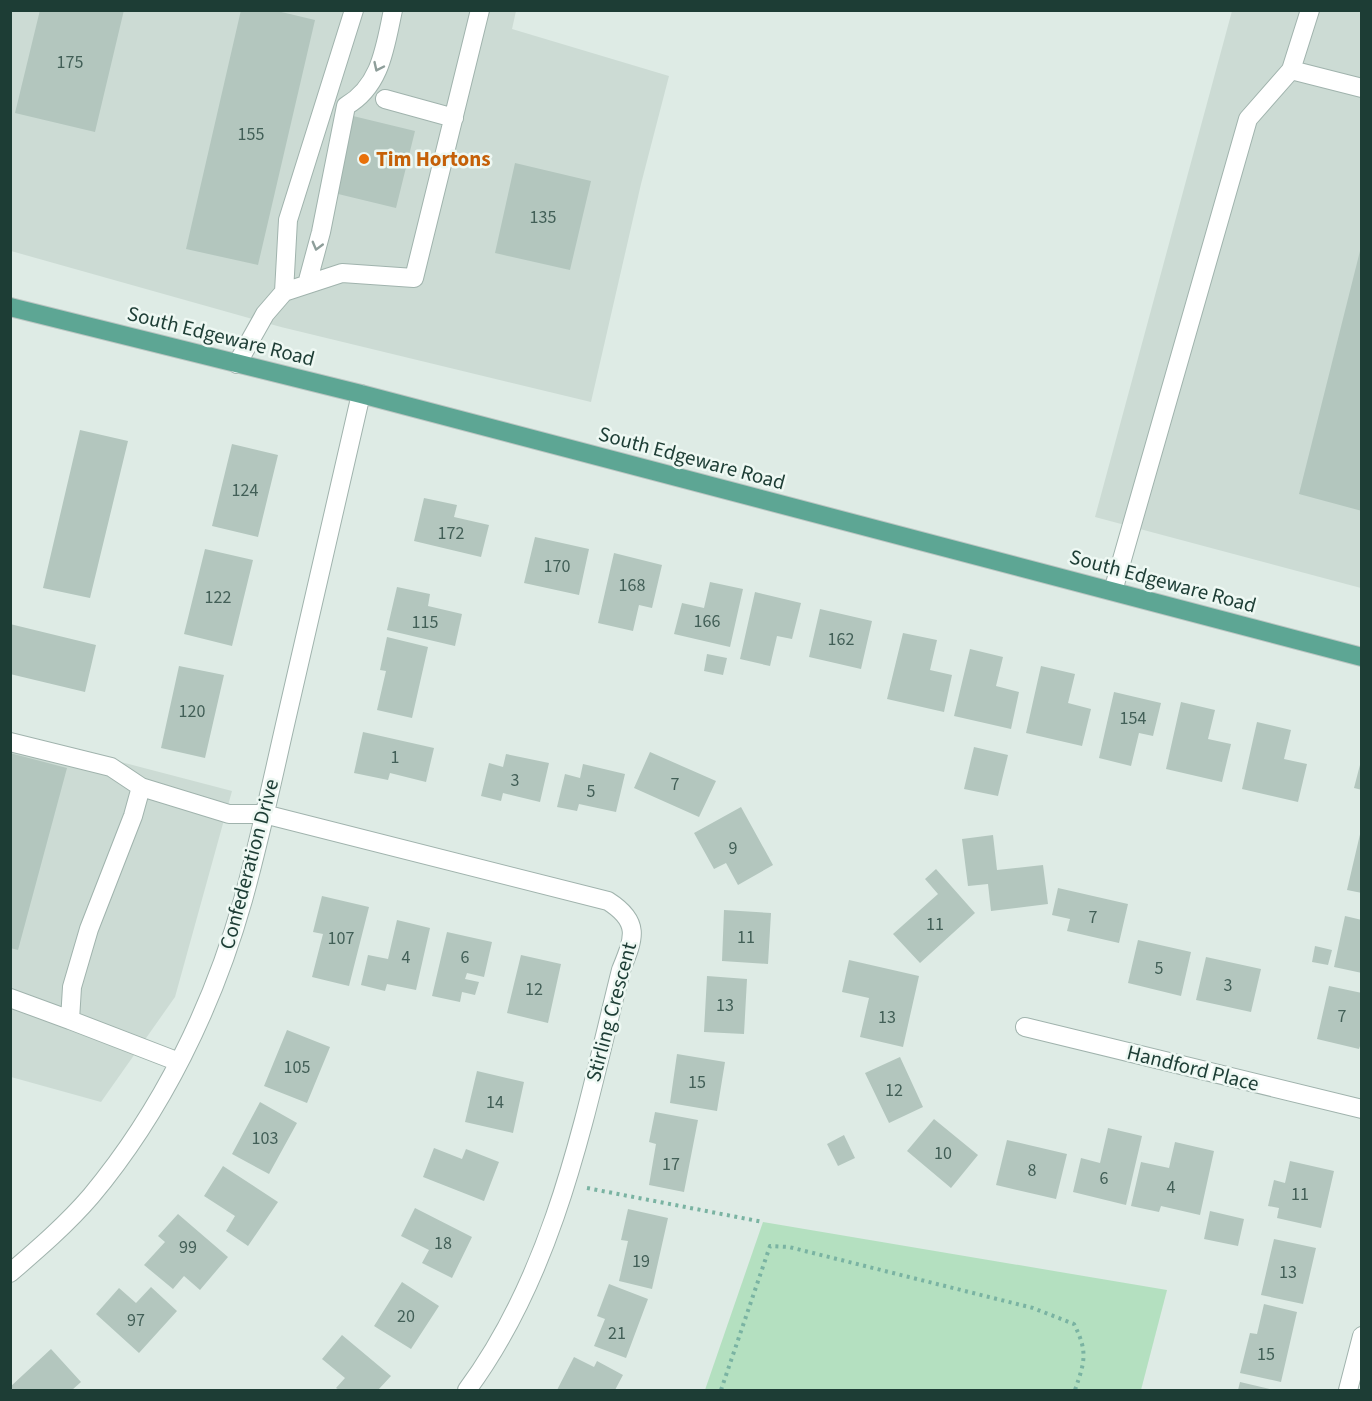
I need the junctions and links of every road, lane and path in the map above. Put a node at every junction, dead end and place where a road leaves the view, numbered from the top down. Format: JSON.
{"nodes":[{"id":1,"x":354,"y":10,"type":"edge"},
{"id":2,"x":393,"y":10,"type":"edge"},
{"id":3,"x":480,"y":10,"type":"edge"},
{"id":4,"x":1310,"y":10,"type":"edge"},
{"id":5,"x":1291,"y":70,"type":"junction"},
{"id":6,"x":1362,"y":88,"type":"edge"},
{"id":7,"x":385,"y":99,"type":"dead end"},
{"id":8,"x":453,"y":118,"type":"junction"},
{"id":9,"x":307,"y":284,"type":"junction"},
{"id":10,"x":284,"y":292,"type":"junction"},
{"id":11,"x":10,"y":307,"type":"edge"},
{"id":12,"x":237,"y":363,"type":"junction"},
{"id":13,"x":361,"y":394,"type":"junction"},
{"id":14,"x":1113,"y":591,"type":"junction"},
{"id":15,"x":1362,"y":657,"type":"edge"},
{"id":16,"x":10,"y":741,"type":"edge"},
{"id":17,"x":141,"y":787,"type":"junction"},
{"id":18,"x":264,"y":814,"type":"junction"},
{"id":19,"x":10,"y":998,"type":"edge"},
{"id":20,"x":70,"y":1020,"type":"junction"},
{"id":21,"x":1026,"y":1027,"type":"dead end"},
{"id":22,"x":179,"y":1062,"type":"junction"},
{"id":23,"x":1362,"y":1109,"type":"edge"},
{"id":24,"x":566,"y":1182,"type":"junction"},
{"id":25,"x":763,"y":1222,"type":"dead end"},
{"id":26,"x":10,"y":1273,"type":"edge"},
{"id":27,"x":1362,"y":1336,"type":"edge"},
{"id":28,"x":467,"y":1390,"type":"edge"},
{"id":29,"x":721,"y":1390,"type":"edge"},
{"id":30,"x":1075,"y":1390,"type":"edge"},
{"id":31,"x":1348,"y":1390,"type":"edge"}],
"edges":[{"from":1,"to":10,"type":"street"},
{"from":2,"to":9,"type":"street","one_way":true},
{"from":3,"to":8,"type":"street"},
{"from":4,"to":5,"type":"street"},
{"from":5,"to":6,"type":"street"},
{"from":5,"to":14,"type":"street"},
{"from":7,"to":8,"type":"street"},
{"from":8,"to":9,"type":"street"},
{"from":9,"to":10,"type":"street"},
{"from":10,"to":12,"type":"street"},
{"from":11,"to":12,"type":"main road","name":"South Edgeware Road"},
{"from":12,"to":13,"type":"main road","name":"South Edgeware Road"},
{"from":13,"to":14,"type":"main road","name":"South Edgeware Road"},
{"from":13,"to":18,"type":"street","name":"Confederation Drive"},
{"from":14,"to":15,"type":"main road","name":"South Edgeware Road"},
{"from":16,"to":17,"type":"street","name":"Stirling Crescent"},
{"from":17,"to":18,"type":"street","name":"Stirling Crescent"},
{"from":17,"to":20,"type":"street"},
{"from":18,"to":22,"type":"street","name":"Confederation Drive"},
{"from":18,"to":24,"type":"street","name":"Stirling Crescent"},
{"from":19,"to":20,"type":"street"},
{"from":20,"to":22,"type":"street"},
{"from":21,"to":23,"type":"street","name":"Handford Place"},
{"from":22,"to":26,"type":"street","name":"Confederation Drive"},
{"from":24,"to":25,"type":"path"},
{"from":24,"to":28,"type":"street","name":"Stirling Crescent"},
{"from":27,"to":31,"type":"street"},
{"from":29,"to":30,"type":"path"}]}
